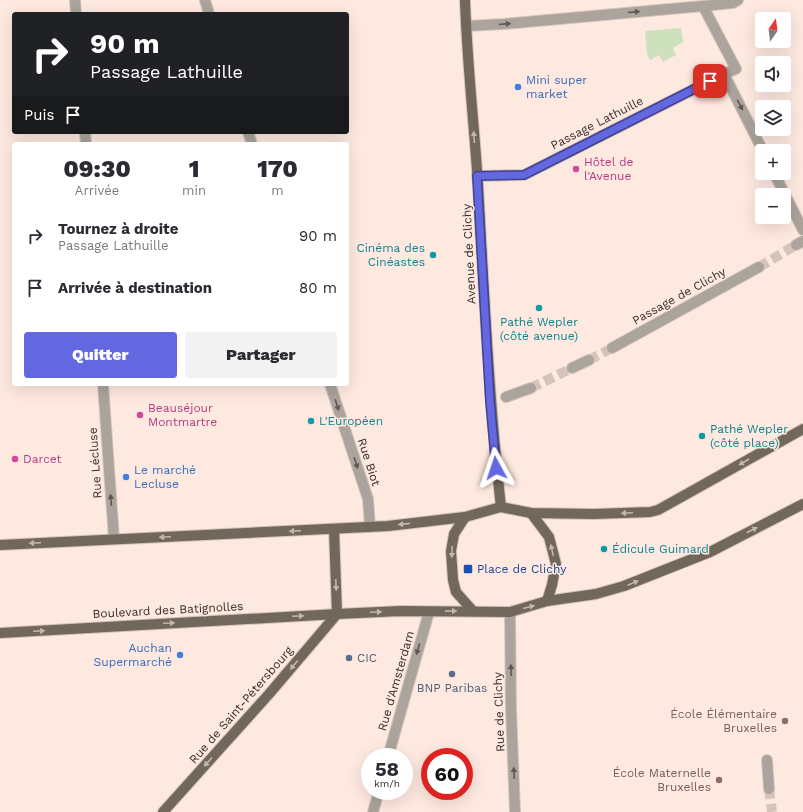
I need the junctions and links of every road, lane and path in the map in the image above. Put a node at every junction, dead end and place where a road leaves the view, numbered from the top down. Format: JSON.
{"nodes":[{"id":1,"x":75,"y":0,"type":"edge"},
{"id":2,"x":205,"y":0,"type":"edge"},
{"id":3,"x":465,"y":0,"type":"edge"},
{"id":4,"x":738,"y":0,"type":"edge"},
{"id":5,"x":703,"y":6,"type":"junction"},
{"id":6,"x":76,"y":12,"type":"edge"},
{"id":7,"x":209,"y":12,"type":"edge"},
{"id":8,"x":466,"y":26,"type":"junction"},
{"id":9,"x":724,"y":74,"type":"junction"},
{"id":10,"x":759,"y":144,"type":"edge"},
{"id":11,"x":477,"y":176,"type":"junction"},
{"id":12,"x":778,"y":180,"type":"edge"},
{"id":13,"x":803,"y":230,"type":"edge"},
{"id":14,"x":758,"y":267,"type":"tunnel mouth"},
{"id":15,"x":612,"y":348,"type":"tunnel mouth"},
{"id":16,"x":589,"y":360,"type":"tunnel mouth"},
{"id":17,"x":572,"y":368,"type":"tunnel mouth"},
{"id":18,"x":103,"y":386,"type":"edge"},
{"id":19,"x":331,"y":386,"type":"edge"},
{"id":20,"x":531,"y":388,"type":"tunnel mouth"},
{"id":21,"x":506,"y":397,"type":"dead end"},
{"id":22,"x":803,"y":429,"type":"edge"},
{"id":23,"x":501,"y":507,"type":"junction"},
{"id":24,"x":802,"y":507,"type":"edge"},
{"id":25,"x":531,"y":514,"type":"junction"},
{"id":26,"x":465,"y":517,"type":"junction"},
{"id":27,"x":370,"y":526,"type":"junction"},
{"id":28,"x":334,"y":529,"type":"junction"},
{"id":29,"x":114,"y":539,"type":"junction"},
{"id":30,"x":0,"y":545,"type":"edge"},
{"id":31,"x":547,"y":601,"type":"junction"},
{"id":32,"x":473,"y":611,"type":"junction"},
{"id":33,"x":429,"y":612,"type":"junction"},
{"id":34,"x":510,"y":612,"type":"junction"},
{"id":35,"x":337,"y":614,"type":"junction"},
{"id":36,"x":0,"y":633,"type":"edge"},
{"id":37,"x":391,"y":748,"type":"edge"},
{"id":38,"x":768,"y":760,"type":"dead end"},
{"id":39,"x":769,"y":789,"type":"tunnel mouth"},
{"id":40,"x":376,"y":800,"type":"edge"},
{"id":41,"x":163,"y":812,"type":"edge"},
{"id":42,"x":373,"y":812,"type":"edge"},
{"id":43,"x":515,"y":812,"type":"edge"}],
"edges":[{"from":1,"to":6,"type":"street"},
{"from":2,"to":7,"type":"street"},
{"from":3,"to":8,"type":"main road","name":"Avenue de Clichy"},
{"from":4,"to":5,"type":"street"},
{"from":8,"to":5,"type":"street","one_way":true},
{"from":5,"to":9,"type":"street","name":"Passage Lathuille"},
{"from":11,"to":8,"type":"main road","name":"Avenue de Clichy","one_way":true},
{"from":9,"to":10,"type":"street","one_way":true},
{"from":9,"to":11,"type":"street","name":"Passage Lathuille"},
{"from":11,"to":23,"type":"main road","name":"Avenue de Clichy"},
{"from":12,"to":13,"type":"street"},
{"from":14,"to":15,"type":"street","name":"Passage de Clichy"},
{"from":16,"to":17,"type":"street"},
{"from":29,"to":18,"type":"street","name":"Rue Lécluse","one_way":true},
{"from":19,"to":27,"type":"street","name":"Rue Biot","one_way":true},
{"from":20,"to":21,"type":"street"},
{"from":22,"to":25,"type":"main road","one_way":true},
{"from":23,"to":25,"type":"main road"},
{"from":23,"to":26,"type":"main road"},
{"from":31,"to":24,"type":"main road","one_way":true},
{"from":31,"to":25,"type":"main road","one_way":true},
{"from":26,"to":27,"type":"main road","one_way":true},
{"from":26,"to":32,"type":"main road","one_way":true},
{"from":27,"to":28,"type":"main road"},
{"from":28,"to":29,"type":"main road","one_way":true},
{"from":28,"to":35,"type":"main road","one_way":true},
{"from":29,"to":30,"type":"main road","one_way":true},
{"from":34,"to":31,"type":"main road","one_way":true},
{"from":33,"to":32,"type":"main road","one_way":true},
{"from":32,"to":34,"type":"main road"},
{"from":35,"to":33,"type":"main road","one_way":true},
{"from":33,"to":37,"type":"street","name":"Rue d'Amsterdam","one_way":true},
{"from":43,"to":34,"type":"street","name":"Rue de Clichy","one_way":true},
{"from":36,"to":35,"type":"main road","name":"Boulevard des Batignolles","one_way":true},
{"from":35,"to":41,"type":"main road","name":"Rue de Saint-Pétersbourg","one_way":true},
{"from":38,"to":39,"type":"street"},
{"from":40,"to":42,"type":"street"}]}
